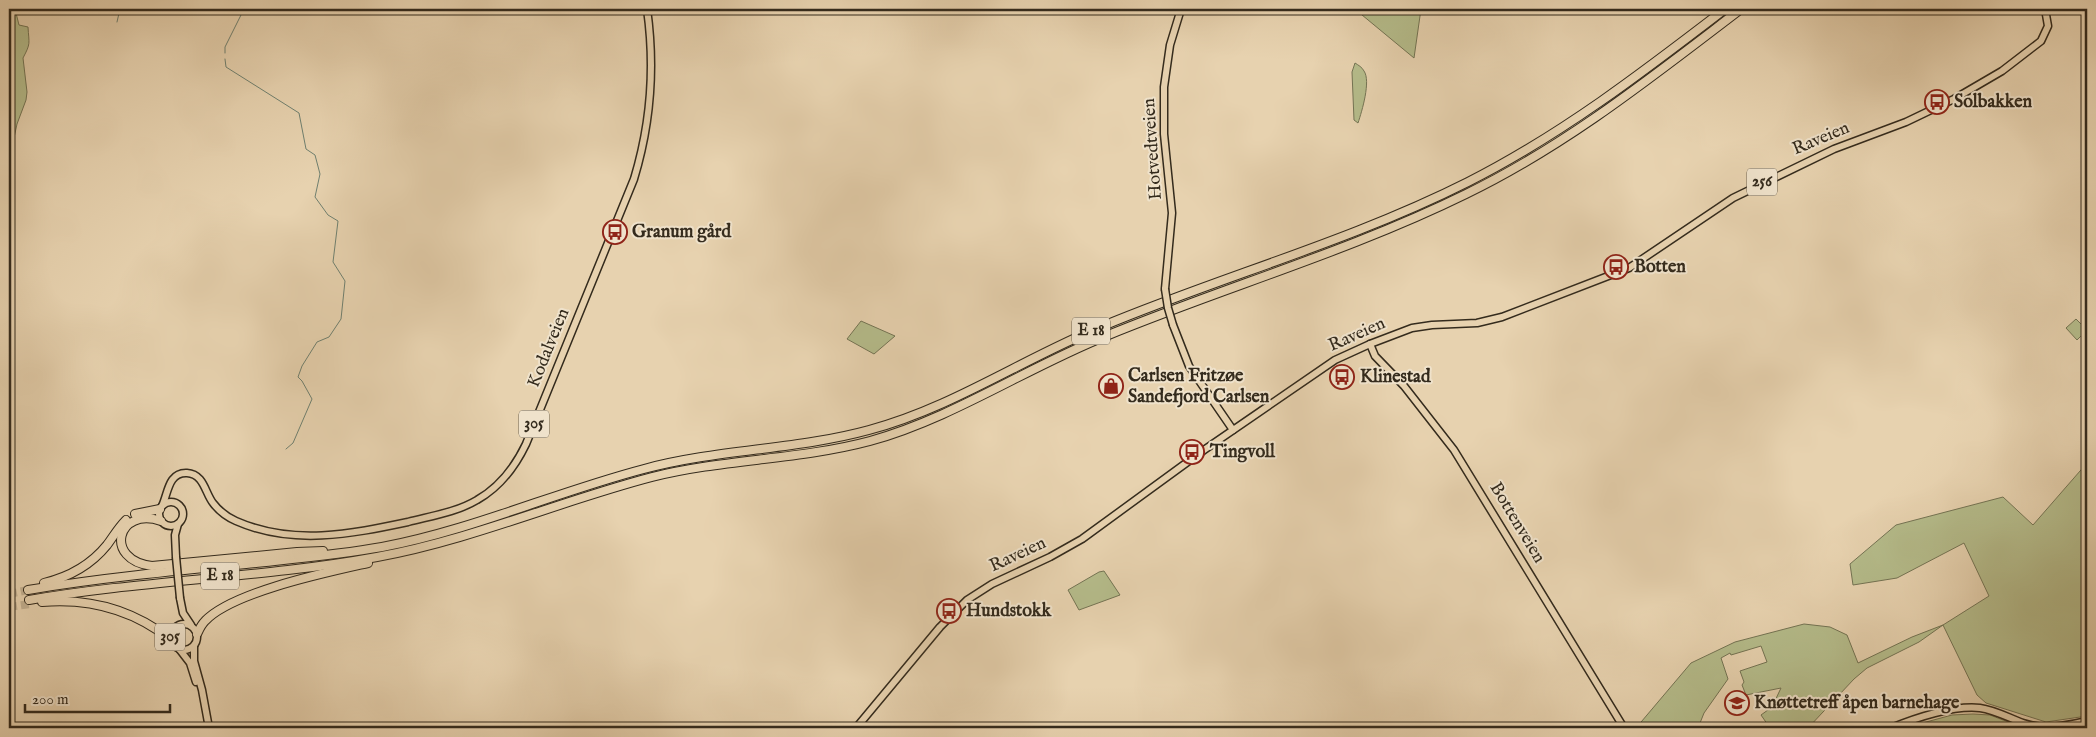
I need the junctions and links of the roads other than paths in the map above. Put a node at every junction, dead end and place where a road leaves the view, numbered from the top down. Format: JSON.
{"nodes":[{"id":1,"x":647,"y":9,"type":"edge"},
{"id":2,"x":1181,"y":9,"type":"edge"},
{"id":3,"x":1726,"y":9,"type":"edge"},
{"id":4,"x":1741,"y":9,"type":"edge"},
{"id":5,"x":2045,"y":9,"type":"edge"},
{"id":6,"x":1370,"y":344,"type":"junction"},
{"id":7,"x":1233,"y":430,"type":"junction"},
{"id":8,"x":172,"y":481,"type":"junction"},
{"id":9,"x":178,"y":504,"type":"junction"},
{"id":10,"x":161,"y":507,"type":"junction"},
{"id":11,"x":164,"y":523,"type":"junction"},
{"id":12,"x":178,"y":524,"type":"junction"},
{"id":13,"x":379,"y":548,"type":"junction"},
{"id":14,"x":410,"y":550,"type":"junction"},
{"id":15,"x":176,"y":556,"type":"junction"},
{"id":16,"x":180,"y":598,"type":"junction"},
{"id":17,"x":177,"y":626,"type":"junction"},
{"id":18,"x":192,"y":626,"type":"junction"},
{"id":19,"x":197,"y":634,"type":"junction"},
{"id":20,"x":170,"y":639,"type":"junction"},
{"id":21,"x":194,"y":646,"type":"junction"},
{"id":22,"x":180,"y":650,"type":"junction"},
{"id":23,"x":2087,"y":721,"type":"edge"},
{"id":24,"x":209,"y":725,"type":"edge"},
{"id":25,"x":856,"y":728,"type":"edge"},
{"id":26,"x":1624,"y":728,"type":"edge"},
{"id":27,"x":1891,"y":728,"type":"edge"}],
"edges":[{"from":1,"to":8,"type":"main road","name":"Kodalveien","number":"305"},
{"from":2,"to":7,"type":"main road","name":"Hotvedtveien","bridge":true},
{"from":3,"to":13,"type":"highway","number":"E 18"},
{"from":4,"to":14,"type":"highway","number":"E 18"},
{"from":5,"to":6,"type":"main road","name":"Raveien","number":"256"},
{"from":6,"to":7,"type":"main road","name":"Raveien","number":"256"},
{"from":6,"to":26,"type":"main road","name":"Bottenveien"},
{"from":7,"to":25,"type":"main road","name":"Raveien","number":"256"},
{"from":8,"to":9,"type":"main road","number":"305"},
{"from":8,"to":10,"type":"main road","number":"305"},
{"from":9,"to":10,"type":"main road"},
{"from":9,"to":12,"type":"main road","number":"305"},
{"from":10,"to":11,"type":"main road","number":"305"},
{"from":10,"to":13,"type":"highway","number":"E 18"},
{"from":11,"to":12,"type":"main road"},
{"from":11,"to":13,"type":"highway","number":"E 18"},
{"from":11,"to":15,"type":"main road","number":"305"},
{"from":12,"to":15,"type":"main road","number":"305"},
{"from":14,"to":19,"type":"highway"},
{"from":14,"to":20,"type":"highway","number":"E 18"},
{"from":15,"to":16,"type":"main road","number":"305","bridge":true},
{"from":16,"to":17,"type":"main road","number":"305"},
{"from":16,"to":18,"type":"main road","number":"305"},
{"from":17,"to":18,"type":"main road","number":"305"},
{"from":17,"to":20,"type":"main road","number":"305"},
{"from":18,"to":19,"type":"main road","number":"305"},
{"from":19,"to":21,"type":"main road","number":"305"},
{"from":20,"to":22,"type":"main road","number":"305"},
{"from":21,"to":22,"type":"main road","number":"305"},
{"from":21,"to":24,"type":"main road","number":"305"},
{"from":22,"to":24,"type":"main road","number":"305"},
{"from":23,"to":27,"type":"main road"}]}
